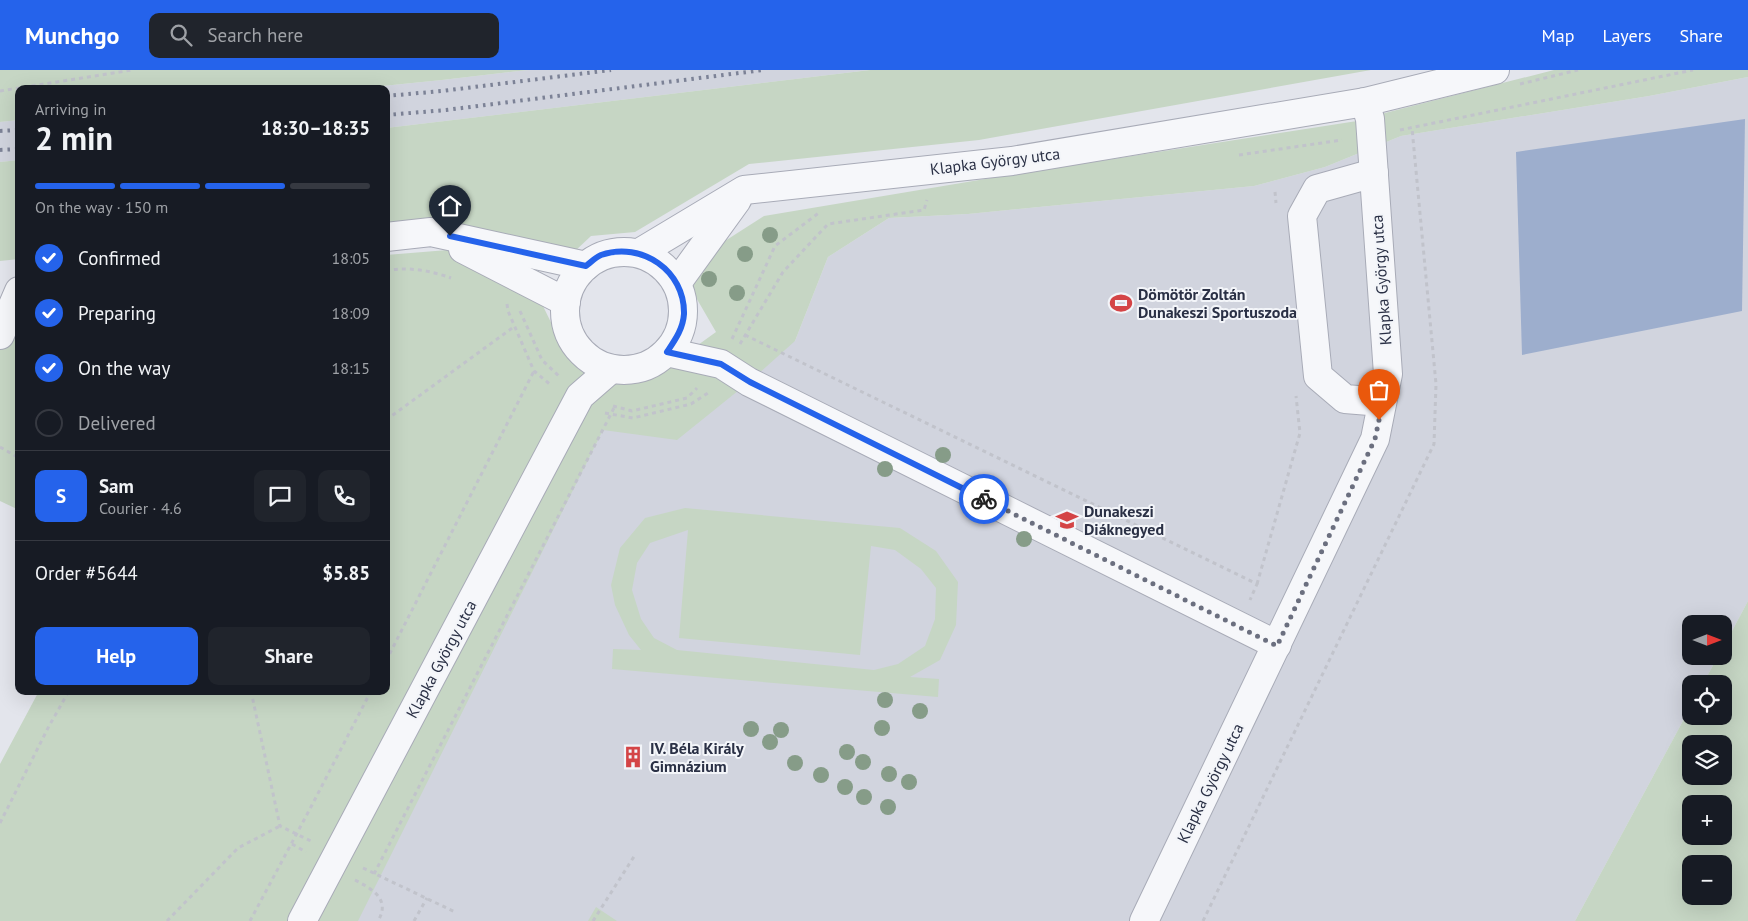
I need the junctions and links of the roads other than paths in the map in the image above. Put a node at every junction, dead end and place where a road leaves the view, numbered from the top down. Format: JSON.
{"nodes":[{"id":1,"x":1503,"y":78,"type":"edge"},
{"id":2,"x":1365,"y":102,"type":"junction"},
{"id":3,"x":1374,"y":173,"type":"junction"},
{"id":4,"x":744,"y":190,"type":"junction"},
{"id":5,"x":431,"y":232,"type":"junction"},
{"id":6,"x":390,"y":237,"type":"edge"},
{"id":7,"x":639,"y":253,"type":"junction"},
{"id":8,"x":586,"y":266,"type":"junction"},
{"id":9,"x":15,"y":279,"type":"edge"},
{"id":10,"x":0,"y":281,"type":"edge"},
{"id":11,"x":677,"y":283,"type":"junction"},
{"id":12,"x":15,"y":300,"type":"edge"},
{"id":13,"x":566,"y":302,"type":"junction"},
{"id":14,"x":0,"y":334,"type":"edge"},
{"id":15,"x":581,"y":351,"type":"junction"},
{"id":16,"x":667,"y":352,"type":"junction"},
{"id":17,"x":611,"y":369,"type":"junction"},
{"id":18,"x":578,"y":401,"type":"junction"},
{"id":19,"x":1382,"y":402,"type":"junction"},
{"id":20,"x":1277,"y":646,"type":"junction"},
{"id":21,"x":302,"y":921,"type":"edge"},
{"id":22,"x":1144,"y":921,"type":"edge"}],
"edges":[{"from":1,"to":2,"type":"street","name":"Klapka György utca"},
{"from":2,"to":3,"type":"street","name":"Klapka György utca"},
{"from":2,"to":4,"type":"street","name":"Klapka György utca"},
{"from":3,"to":19,"type":"street","name":"Klapka György utca"},
{"from":3,"to":19,"type":"street"},
{"from":4,"to":7,"type":"street","name":"Klapka György utca"},
{"from":4,"to":11,"type":"street"},
{"from":5,"to":6,"type":"street"},
{"from":5,"to":8,"type":"street"},
{"from":5,"to":13,"type":"street"},
{"from":7,"to":8,"type":"street"},
{"from":7,"to":11,"type":"street"},
{"from":8,"to":13,"type":"street"},
{"from":9,"to":10,"type":"street"},
{"from":11,"to":16,"type":"street"},
{"from":12,"to":14,"type":"street"},
{"from":13,"to":15,"type":"street"},
{"from":15,"to":17,"type":"street"},
{"from":15,"to":18,"type":"street","name":"Klapka György utca"},
{"from":16,"to":17,"type":"street"},
{"from":16,"to":20,"type":"street"},
{"from":17,"to":18,"type":"street","name":"Klapka György utca"},
{"from":18,"to":21,"type":"street","name":"Klapka György utca"},
{"from":19,"to":20,"type":"street","name":"Klapka György utca"},
{"from":20,"to":22,"type":"street","name":"Klapka György utca"}]}
